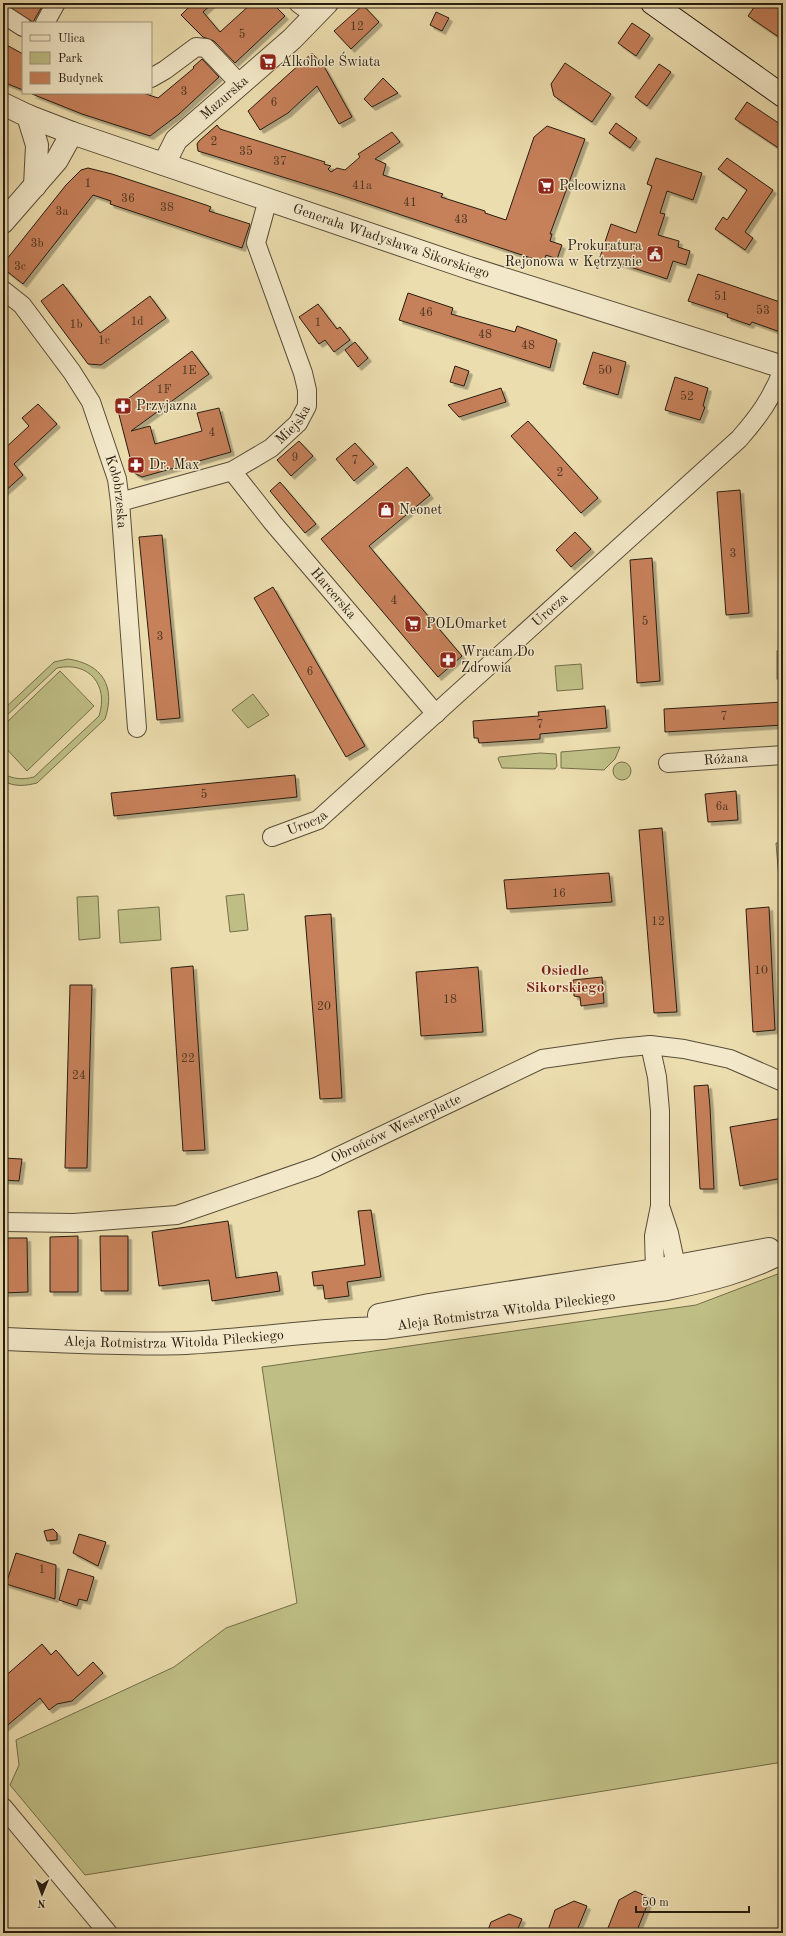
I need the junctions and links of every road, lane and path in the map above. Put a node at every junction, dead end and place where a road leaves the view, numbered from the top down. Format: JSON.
{"nodes":[{"id":1,"x":56,"y":3,"type":"edge"},
{"id":2,"x":652,"y":3,"type":"edge"},
{"id":3,"x":313,"y":7,"type":"edge"},
{"id":4,"x":3,"y":14,"type":"edge"},
{"id":5,"x":46,"y":22,"type":"edge"},
{"id":6,"x":22,"y":26,"type":"edge"},
{"id":7,"x":152,"y":77,"type":"edge"},
{"id":8,"x":240,"y":84,"type":"junction"},
{"id":9,"x":783,"y":96,"type":"edge"},
{"id":10,"x":3,"y":104,"type":"edge"},
{"id":11,"x":28,"y":116,"type":"junction"},
{"id":12,"x":72,"y":133,"type":"junction"},
{"id":13,"x":164,"y":164,"type":"junction"},
{"id":14,"x":35,"y":186,"type":"junction"},
{"id":15,"x":268,"y":199,"type":"junction"},
{"id":16,"x":3,"y":222,"type":"edge"},
{"id":17,"x":3,"y":290,"type":"edge"},
{"id":18,"x":783,"y":369,"type":"edge"},
{"id":19,"x":232,"y":471,"type":"junction"},
{"id":20,"x":120,"y":502,"type":"junction"},
{"id":21,"x":436,"y":714,"type":"junction"},
{"id":22,"x":137,"y":728,"type":"dead end"},
{"id":23,"x":783,"y":755,"type":"edge"},
{"id":24,"x":668,"y":763,"type":"dead end"},
{"id":25,"x":272,"y":837,"type":"dead end"},
{"id":26,"x":650,"y":1045,"type":"junction"},
{"id":27,"x":783,"y":1082,"type":"edge"},
{"id":28,"x":660,"y":1206,"type":"junction"},
{"id":29,"x":3,"y":1222,"type":"edge"},
{"id":30,"x":783,"y":1248,"type":"edge"},
{"id":31,"x":783,"y":1252,"type":"edge"},
{"id":32,"x":676,"y":1266,"type":"junction"},
{"id":33,"x":655,"y":1270,"type":"junction"},
{"id":34,"x":667,"y":1289,"type":"junction"},
{"id":35,"x":344,"y":1328,"type":"junction"},
{"id":36,"x":3,"y":1339,"type":"edge"},
{"id":37,"x":3,"y":1807,"type":"edge"},
{"id":38,"x":108,"y":1933,"type":"edge"}],
"edges":[{"from":1,"to":5,"type":"street"},
{"from":2,"to":9,"type":"street"},
{"from":3,"to":8,"type":"street","name":"Mazurska"},
{"from":4,"to":6,"type":"street"},
{"from":7,"to":8,"type":"street"},
{"from":8,"to":13,"type":"street","name":"Mazurska"},
{"from":10,"to":11,"type":"street","name":"Generała Władysława Sikorskiego"},
{"from":11,"to":12,"type":"street","name":"Generała Władysława Sikorskiego"},
{"from":11,"to":14,"type":"street"},
{"from":12,"to":13,"type":"street","name":"Generała Władysława Sikorskiego"},
{"from":12,"to":14,"type":"street"},
{"from":13,"to":15,"type":"street","name":"Generała Władysława Sikorskiego"},
{"from":14,"to":16,"type":"street"},
{"from":15,"to":18,"type":"street","name":"Generała Władysława Sikorskiego"},
{"from":15,"to":19,"type":"street","name":"Miejska"},
{"from":17,"to":20,"type":"street","name":"Kołobrzeska"},
{"from":18,"to":21,"type":"street","name":"Urocza"},
{"from":19,"to":20,"type":"street","name":"Miejska"},
{"from":19,"to":21,"type":"street","name":"Harcerska"},
{"from":20,"to":22,"type":"street","name":"Kołobrzeska"},
{"from":21,"to":25,"type":"street","name":"Urocza"},
{"from":23,"to":24,"type":"street","name":"Różana"},
{"from":26,"to":27,"type":"street","name":"Obrońców Westerplatte"},
{"from":26,"to":28,"type":"street"},
{"from":26,"to":29,"type":"street","name":"Obrońców Westerplatte"},
{"from":28,"to":32,"type":"street"},
{"from":28,"to":33,"type":"street"},
{"from":30,"to":32,"type":"street","name":"Aleja Rotmistrza Witolda Pileckiego"},
{"from":31,"to":34,"type":"street","name":"Aleja Rotmistrza Witolda Pileckiego"},
{"from":32,"to":33,"type":"street","name":"Aleja Rotmistrza Witolda Pileckiego"},
{"from":32,"to":34,"type":"street"},
{"from":33,"to":34,"type":"street"},
{"from":33,"to":35,"type":"street","name":"Aleja Rotmistrza Witolda Pileckiego"},
{"from":34,"to":35,"type":"street","name":"Aleja Rotmistrza Witolda Pileckiego"},
{"from":35,"to":36,"type":"street","name":"Aleja Rotmistrza Witolda Pileckiego"},
{"from":37,"to":38,"type":"street"}]}
